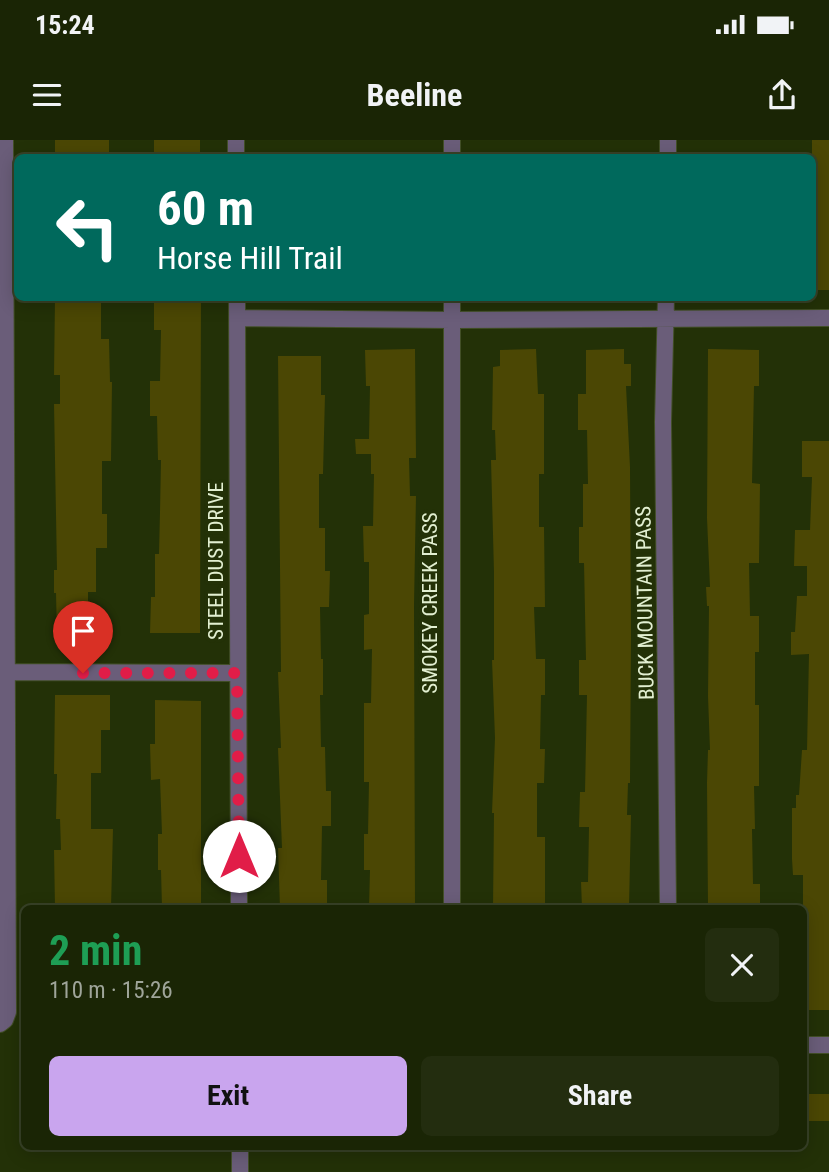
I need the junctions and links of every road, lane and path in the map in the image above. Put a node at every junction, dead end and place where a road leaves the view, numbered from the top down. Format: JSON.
{"nodes":[{"id":1,"x":5,"y":140,"type":"edge"},
{"id":2,"x":237,"y":301,"type":"edge"},
{"id":3,"x":452,"y":301,"type":"edge"},
{"id":4,"x":666,"y":301,"type":"edge"},
{"id":5,"x":237,"y":318,"type":"junction"},
{"id":6,"x":829,"y":318,"type":"edge"},
{"id":7,"x":665,"y":319,"type":"junction"},
{"id":8,"x":452,"y":320,"type":"junction"},
{"id":9,"x":3,"y":335,"type":"edge"},
{"id":10,"x":7,"y":672,"type":"junction"},
{"id":11,"x":237,"y":673,"type":"junction"},
{"id":12,"x":239,"y":905,"type":"edge"},
{"id":13,"x":452,"y":905,"type":"edge"},
{"id":14,"x":668,"y":905,"type":"edge"},
{"id":15,"x":0,"y":1024,"type":"edge"},
{"id":16,"x":807,"y":1045,"type":"edge"},
{"id":17,"x":829,"y":1045,"type":"edge"},
{"id":18,"x":240,"y":1150,"type":"edge"},
{"id":19,"x":240,"y":1172,"type":"edge"}],
"edges":[{"from":1,"to":9,"type":"street"},
{"from":2,"to":5,"type":"street","name":"STEEL DUST DRIVE"},
{"from":3,"to":8,"type":"street","name":"SMOKEY CREEK PASS"},
{"from":4,"to":7,"type":"street","name":"BUCK MOUNTAIN PASS"},
{"from":5,"to":8,"type":"street"},
{"from":5,"to":11,"type":"street","name":"STEEL DUST DRIVE"},
{"from":6,"to":7,"type":"street"},
{"from":7,"to":8,"type":"street"},
{"from":7,"to":14,"type":"street","name":"BUCK MOUNTAIN PASS"},
{"from":8,"to":13,"type":"street","name":"SMOKEY CREEK PASS"},
{"from":9,"to":10,"type":"street"},
{"from":10,"to":11,"type":"street"},
{"from":10,"to":15,"type":"street"},
{"from":11,"to":12,"type":"street","name":"STEEL DUST DRIVE"},
{"from":16,"to":17,"type":"street"},
{"from":18,"to":19,"type":"street"}]}
